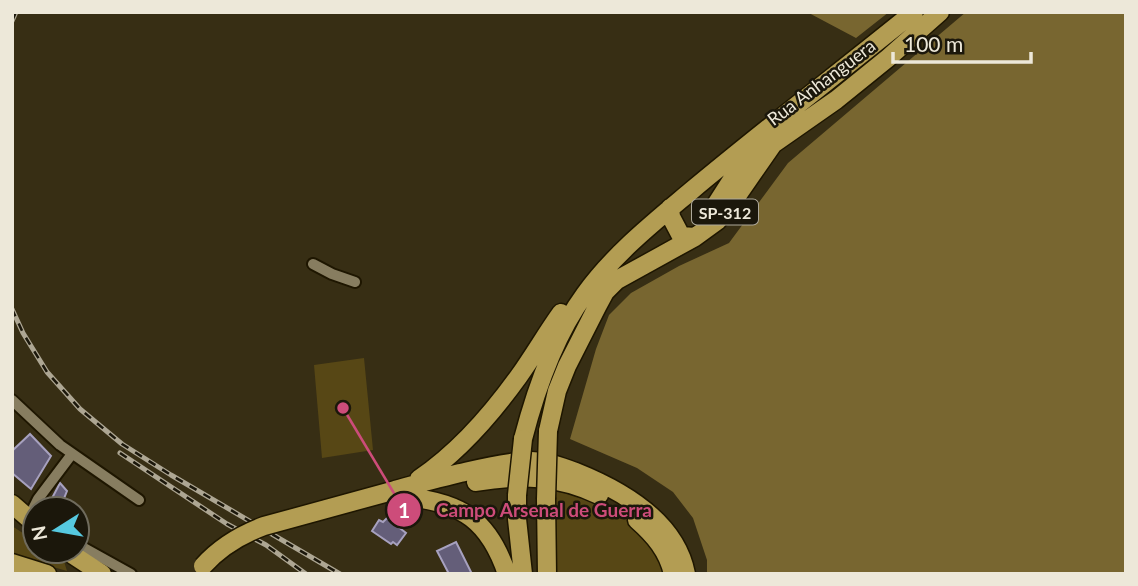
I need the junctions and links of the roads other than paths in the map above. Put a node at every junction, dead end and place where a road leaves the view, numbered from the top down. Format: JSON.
{"nodes":[{"id":1,"x":914,"y":12,"type":"edge"},
{"id":2,"x":940,"y":12,"type":"edge"},
{"id":3,"x":782,"y":118,"type":"junction"},
{"id":4,"x":670,"y":208,"type":"junction"},
{"id":5,"x":688,"y":236,"type":"junction"},
{"id":6,"x":617,"y":255,"type":"junction"},
{"id":7,"x":313,"y":264,"type":"dead end"},
{"id":8,"x":601,"y":274,"type":"junction"},
{"id":9,"x":355,"y":282,"type":"dead end"},
{"id":10,"x":12,"y":400,"type":"edge"},
{"id":11,"x":72,"y":454,"type":"junction"},
{"id":12,"x":401,"y":494,"type":"junction"},
{"id":13,"x":41,"y":495,"type":"edge"},
{"id":14,"x":139,"y":500,"type":"dead end"},
{"id":15,"x":91,"y":552,"type":"edge"},
{"id":16,"x":12,"y":563,"type":"edge"},
{"id":17,"x":201,"y":572,"type":"edge"},
{"id":18,"x":47,"y":574,"type":"edge"},
{"id":19,"x":131,"y":574,"type":"edge"},
{"id":20,"x":508,"y":574,"type":"edge"},
{"id":21,"x":523,"y":574,"type":"edge"},
{"id":22,"x":547,"y":574,"type":"edge"},
{"id":23,"x":673,"y":574,"type":"edge"},
{"id":24,"x":686,"y":574,"type":"edge"}],
"edges":[{"from":1,"to":3,"type":"main road","name":"Rua Anhanguera","number":"SP-312"},
{"from":2,"to":5,"type":"main road","name":"Rua Anhanguera","number":"SP-312"},
{"from":3,"to":4,"type":"main road","name":"Rua Anhanguera","number":"SP-312"},
{"from":3,"to":5,"type":"main road"},
{"from":4,"to":5,"type":"main road"},
{"from":4,"to":6,"type":"main road","name":"Rua Anhanguera","number":"SP-312"},
{"from":5,"to":8,"type":"main road"},
{"from":5,"to":22,"type":"main road","name":"Rua Anhanguera","number":"SP-312","bridge":true},
{"from":6,"to":8,"type":"main road","name":"Rua Anhanguera"},
{"from":6,"to":12,"type":"main road","number":"SP-312"},
{"from":7,"to":9,"type":"street"},
{"from":8,"to":21,"type":"main road","name":"Rua Anhanguera","bridge":true},
{"from":10,"to":11,"type":"street"},
{"from":11,"to":13,"type":"street"},
{"from":11,"to":14,"type":"street"},
{"from":12,"to":17,"type":"main road","number":"SP-312"},
{"from":12,"to":20,"type":"main road"},
{"from":12,"to":23,"type":"main road","number":"SP-312"},
{"from":12,"to":24,"type":"main road"},
{"from":15,"to":19,"type":"street"},
{"from":16,"to":18,"type":"main road"}]}
